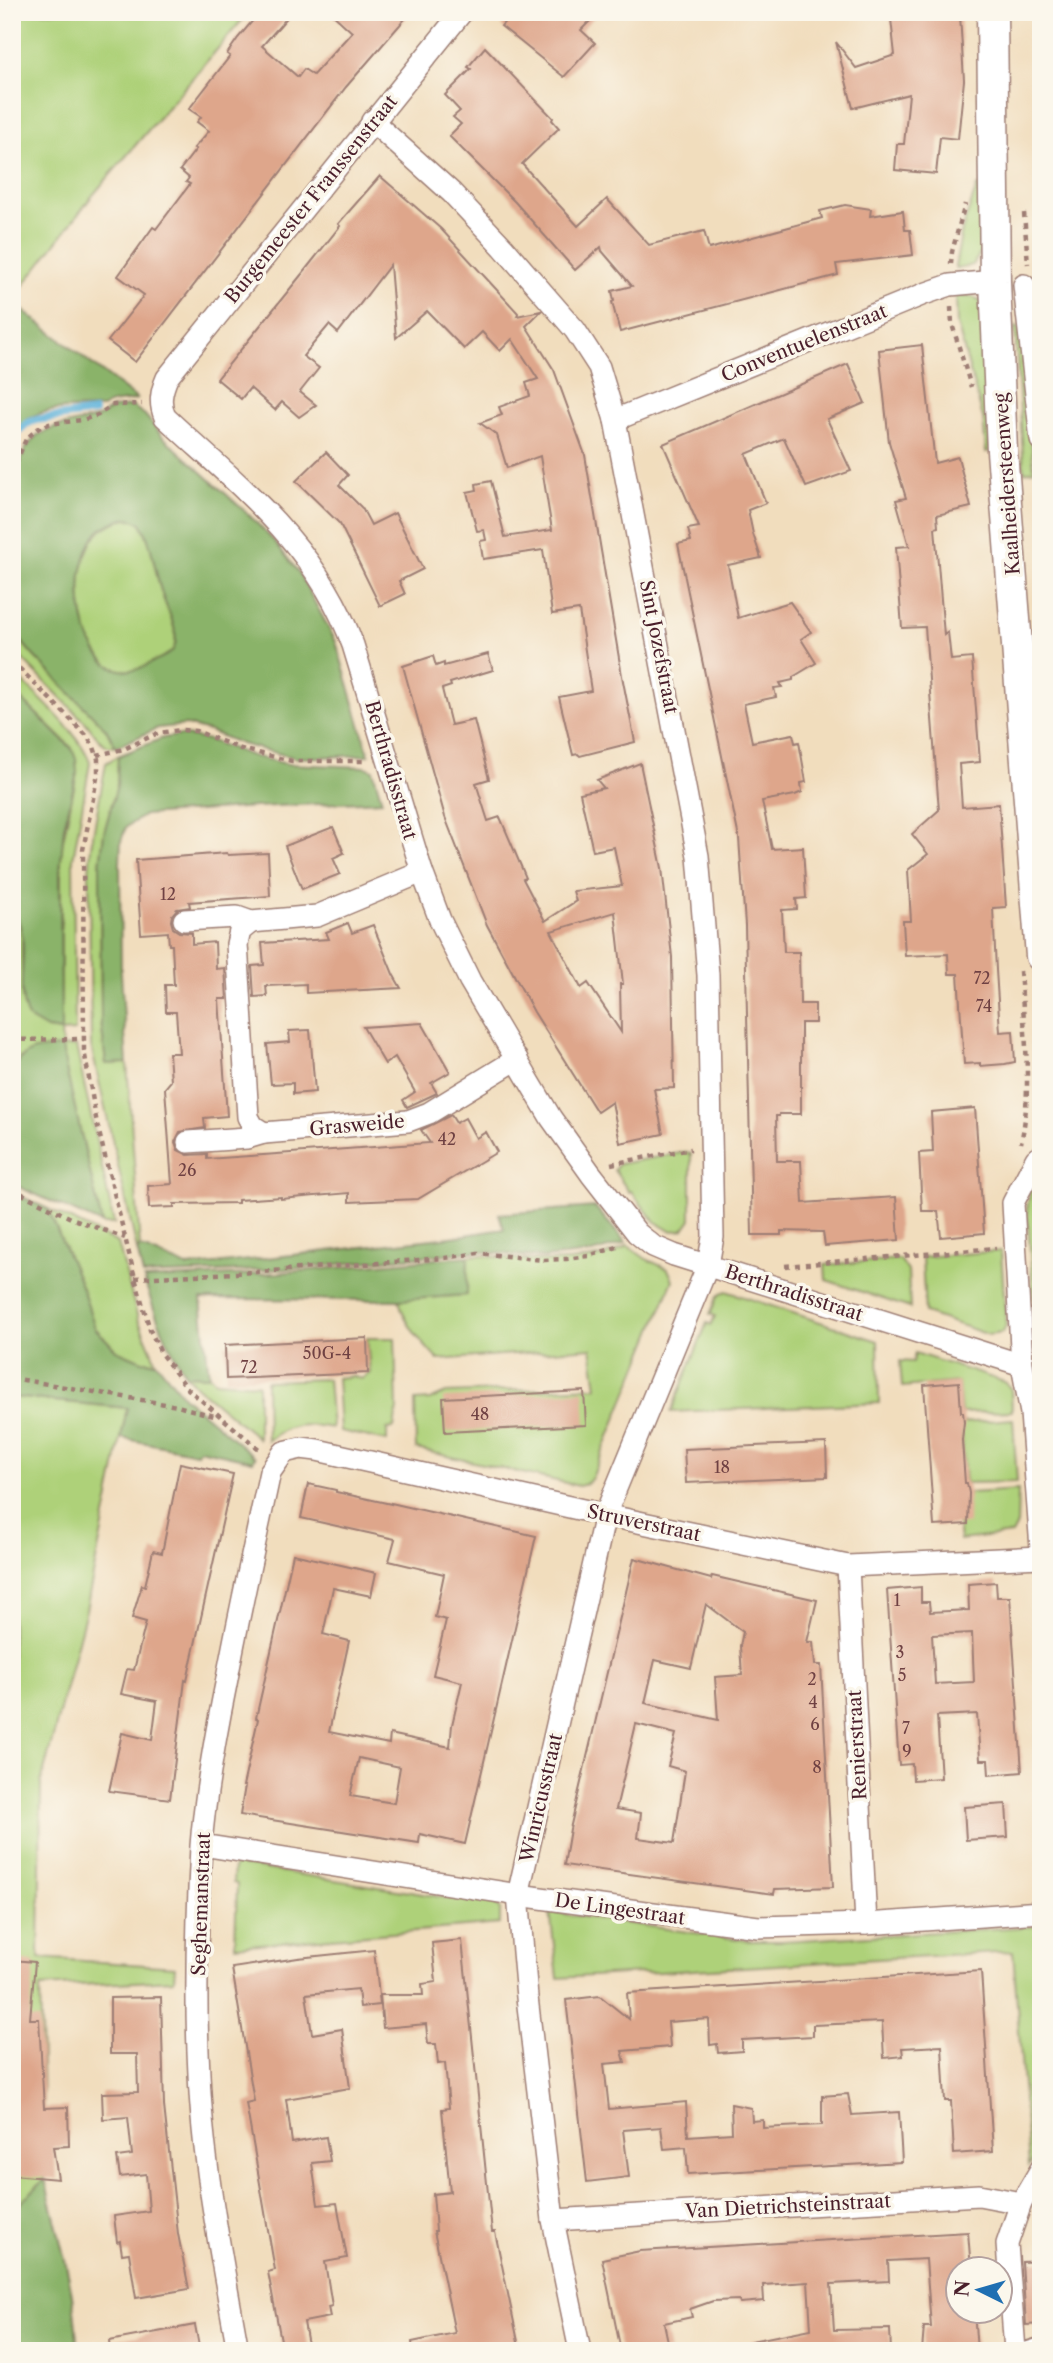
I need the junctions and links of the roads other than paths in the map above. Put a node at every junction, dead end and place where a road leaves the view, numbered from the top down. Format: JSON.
{"nodes":[{"id":1,"x":462,"y":12,"type":"edge"},
{"id":2,"x":992,"y":12,"type":"edge"},
{"id":3,"x":372,"y":121,"type":"junction"},
{"id":4,"x":1010,"y":283,"type":"junction"},
{"id":5,"x":162,"y":395,"type":"joint"},
{"id":6,"x":615,"y":420,"type":"junction"},
{"id":7,"x":1041,"y":440,"type":"edge"},
{"id":8,"x":1035,"y":805,"type":"edge"},
{"id":9,"x":422,"y":872,"type":"junction"},
{"id":10,"x":184,"y":920,"type":"dead end"},
{"id":11,"x":251,"y":922,"type":"junction"},
{"id":12,"x":1041,"y":956,"type":"edge"},
{"id":13,"x":517,"y":1059,"type":"junction"},
{"id":14,"x":264,"y":1133,"type":"junction"},
{"id":15,"x":188,"y":1142,"type":"dead end"},
{"id":16,"x":1041,"y":1156,"type":"edge"},
{"id":17,"x":708,"y":1265,"type":"junction"},
{"id":18,"x":1022,"y":1365,"type":"junction"},
{"id":19,"x":268,"y":1455,"type":"joint"},
{"id":20,"x":604,"y":1515,"type":"junction"},
{"id":21,"x":1041,"y":1549,"type":"edge"},
{"id":22,"x":1041,"y":1557,"type":"edge"},
{"id":23,"x":848,"y":1566,"type":"junction"},
{"id":24,"x":202,"y":1844,"type":"junction"},
{"id":25,"x":518,"y":1895,"type":"junction"},
{"id":26,"x":1041,"y":1912,"type":"edge"},
{"id":27,"x":866,"y":1924,"type":"junction"},
{"id":28,"x":1038,"y":2181,"type":"edge"},
{"id":29,"x":1021,"y":2203,"type":"junction"},
{"id":30,"x":553,"y":2220,"type":"junction"},
{"id":31,"x":1041,"y":2343,"type":"edge"},
{"id":32,"x":238,"y":2351,"type":"edge"},
{"id":33,"x":580,"y":2351,"type":"edge"},
{"id":34,"x":1015,"y":2351,"type":"edge"}],
"edges":[{"from":1,"to":3,"type":"street","name":"Burgemeester Franssenstraat"},
{"from":2,"to":4,"type":"street","name":"Kaalheidersteenweg"},
{"from":3,"to":5,"type":"street","name":"Burgemeester Franssenstraat"},
{"from":3,"to":6,"type":"street","name":"Sint Jozefstraat"},
{"from":4,"to":6,"type":"street","name":"Conventuelenstraat"},
{"from":4,"to":7,"type":"street","name":"Kaalheidersteenweg"},
{"from":4,"to":8,"type":"street","name":"Kaalheidersteenweg"},
{"from":5,"to":9,"type":"street","name":"Berthradisstraat"},
{"from":6,"to":17,"type":"street","name":"Sint Jozefstraat"},
{"from":8,"to":12,"type":"street","name":"Kaalheidersteenweg"},
{"from":9,"to":11,"type":"street"},
{"from":9,"to":13,"type":"street","name":"Berthradisstraat"},
{"from":10,"to":11,"type":"street"},
{"from":11,"to":14,"type":"street"},
{"from":13,"to":14,"type":"street","name":"Grasweide"},
{"from":13,"to":17,"type":"street","name":"Berthradisstraat"},
{"from":14,"to":15,"type":"street","name":"Grasweide"},
{"from":16,"to":18,"type":"street"},
{"from":17,"to":18,"type":"street","name":"Berthradisstraat"},
{"from":17,"to":20,"type":"street","name":"Winricusstraat"},
{"from":18,"to":21,"type":"street"},
{"from":19,"to":20,"type":"street","name":"Struverstraat"},
{"from":19,"to":24,"type":"street","name":"Seghemanstraat"},
{"from":20,"to":23,"type":"street","name":"Struverstraat"},
{"from":20,"to":25,"type":"street","name":"Winricusstraat"},
{"from":22,"to":23,"type":"street","name":"Struverstraat"},
{"from":23,"to":27,"type":"street","name":"Renierstraat"},
{"from":24,"to":25,"type":"street","name":"De Lingestraat"},
{"from":24,"to":32,"type":"street","name":"Seghemanstraat"},
{"from":25,"to":27,"type":"street","name":"De Lingestraat"},
{"from":25,"to":30,"type":"street","name":"Winricusstraat"},
{"from":26,"to":27,"type":"street","name":"De Lingestraat"},
{"from":28,"to":29,"type":"street"},
{"from":29,"to":30,"type":"street","name":"Van Dietrichsteinstraat"},
{"from":29,"to":34,"type":"street"},
{"from":30,"to":33,"type":"street","name":"Winricusstraat"},
{"from":31,"to":34,"type":"lane"}]}
